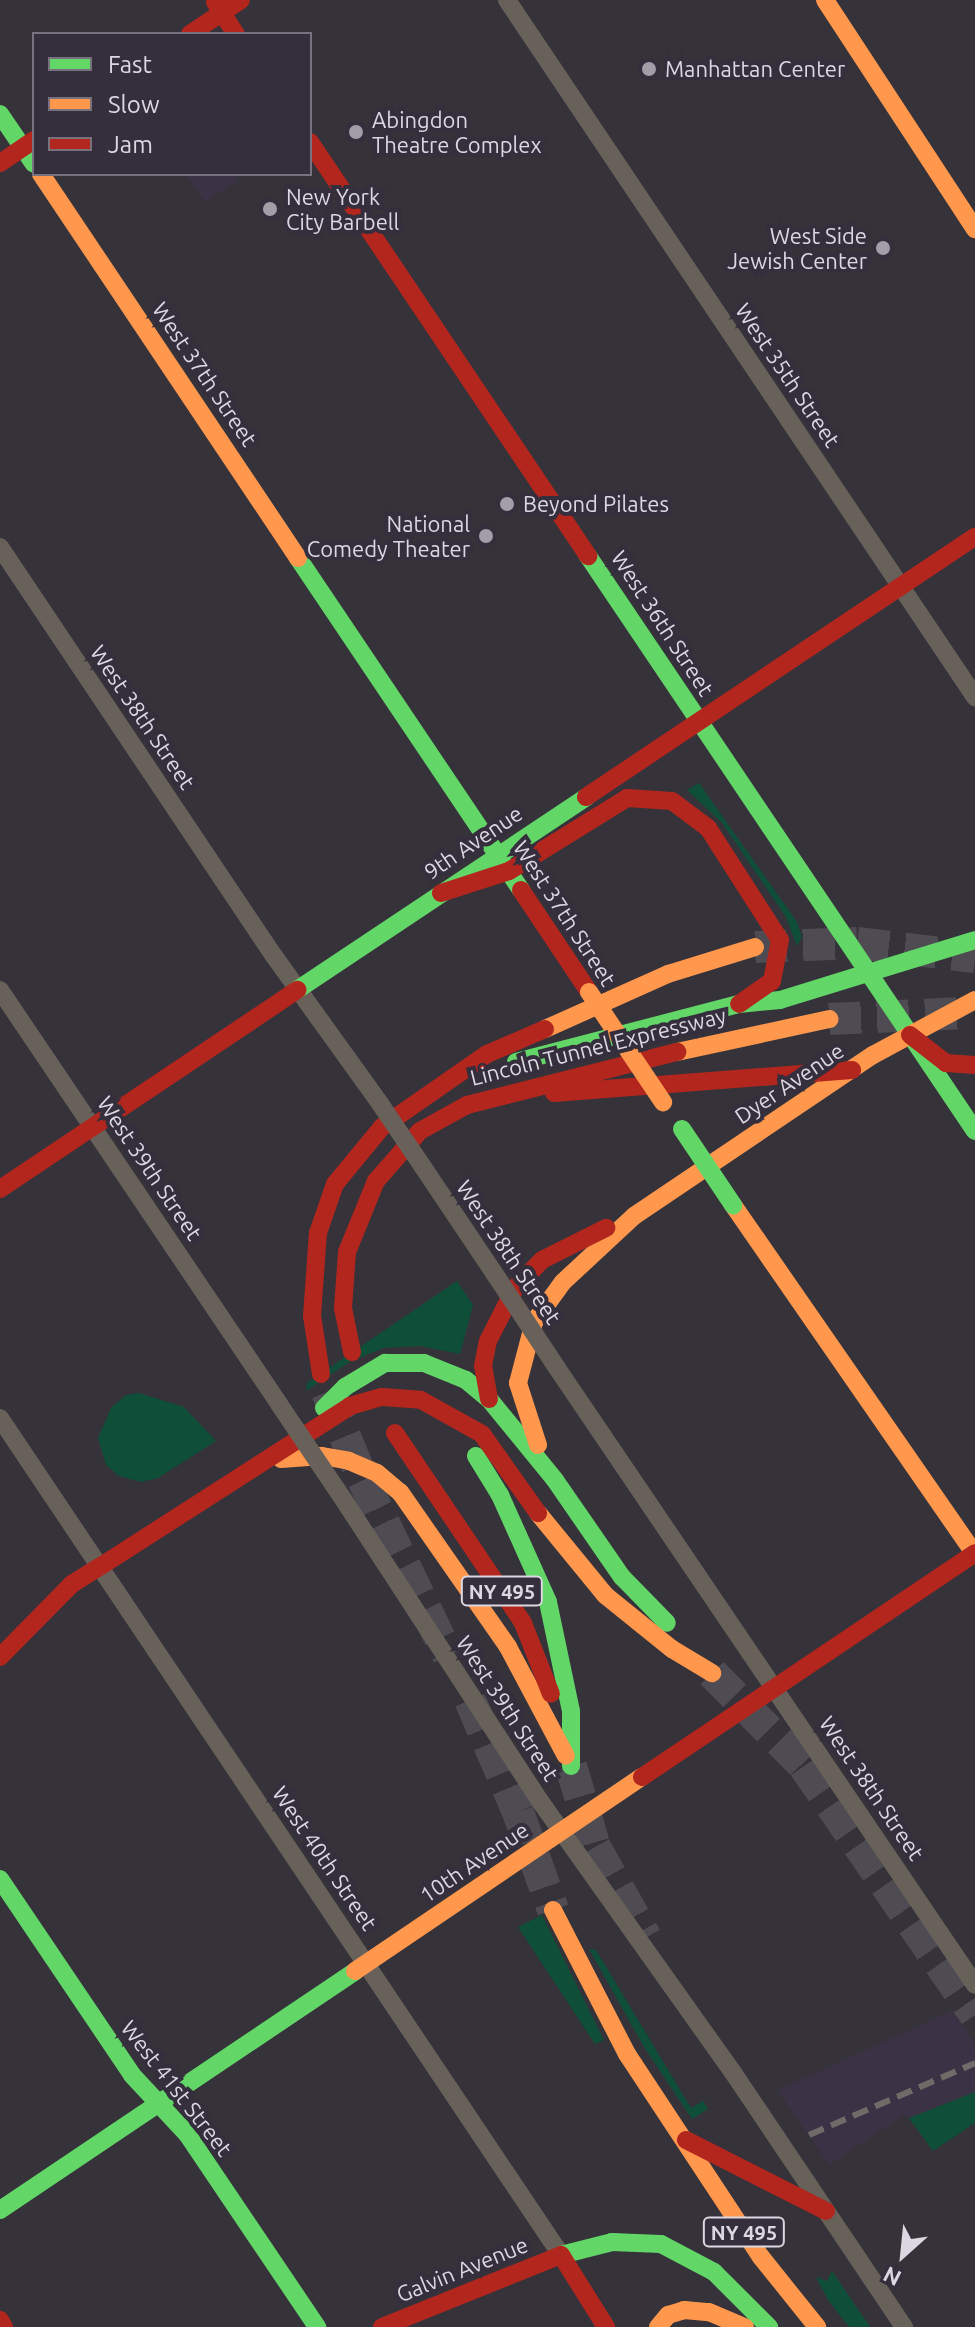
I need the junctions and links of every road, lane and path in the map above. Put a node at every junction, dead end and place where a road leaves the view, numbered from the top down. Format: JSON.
{"nodes":[{"id":1,"x":241,"y":0,"type":"edge"},
{"id":2,"x":507,"y":0,"type":"edge"},
{"id":3,"x":825,"y":0,"type":"edge"},
{"id":4,"x":218,"y":6,"type":"edge"},
{"id":5,"x":192,"y":32,"type":"edge"},
{"id":6,"x":235,"y":32,"type":"edge"},
{"id":7,"x":0,"y":114,"type":"edge"},
{"id":8,"x":28,"y":144,"type":"edge"},
{"id":9,"x":312,"y":145,"type":"edge"},
{"id":10,"x":0,"y":163,"type":"edge"},
{"id":11,"x":42,"y":176,"type":"edge"},
{"id":12,"x":975,"y":229,"type":"edge"},
{"id":13,"x":975,"y":537,"type":"edge"},
{"id":14,"x":0,"y":547,"type":"edge"},
{"id":15,"x":902,"y":588,"type":"junction"},
{"id":16,"x":975,"y":697,"type":"edge"},
{"id":17,"x":699,"y":721,"type":"junction"},
{"id":18,"x":504,"y":863,"type":"junction"},
{"id":19,"x":975,"y":940,"type":"edge"},
{"id":20,"x":755,"y":947,"type":"tunnel mouth"},
{"id":21,"x":868,"y":973,"type":"junction"},
{"id":22,"x":298,"y":987,"type":"junction"},
{"id":23,"x":0,"y":990,"type":"edge"},
{"id":24,"x":975,"y":1000,"type":"edge"},
{"id":25,"x":739,"y":1004,"type":"junction"},
{"id":26,"x":829,"y":1019,"type":"tunnel mouth"},
{"id":27,"x":910,"y":1035,"type":"junction"},
{"id":28,"x":975,"y":1065,"type":"edge"},
{"id":29,"x":852,"y":1070,"type":"junction"},
{"id":30,"x":430,"y":1093,"type":"junction"},
{"id":31,"x":506,"y":1094,"type":"junction"},
{"id":32,"x":93,"y":1125,"type":"junction"},
{"id":33,"x":975,"y":1131,"type":"edge"},
{"id":34,"x":356,"y":1157,"type":"junction"},
{"id":35,"x":0,"y":1189,"type":"edge"},
{"id":36,"x":634,"y":1216,"type":"junction"},
{"id":37,"x":341,"y":1287,"type":"junction"},
{"id":38,"x":352,"y":1352,"type":"dead end"},
{"id":39,"x":321,"y":1374,"type":"tunnel mouth"},
{"id":40,"x":489,"y":1399,"type":"junction"},
{"id":41,"x":0,"y":1418,"type":"edge"},
{"id":42,"x":395,"y":1433,"type":"dead end"},
{"id":43,"x":291,"y":1442,"type":"junction"},
{"id":44,"x":254,"y":1465,"type":"junction"},
{"id":45,"x":555,"y":1480,"type":"junction"},
{"id":46,"x":975,"y":1554,"type":"edge"},
{"id":47,"x":101,"y":1566,"type":"junction"},
{"id":48,"x":0,"y":1657,"type":"edge"},
{"id":49,"x":775,"y":1689,"type":"junction"},
{"id":50,"x":571,"y":1766,"type":"junction"},
{"id":51,"x":563,"y":1831,"type":"junction"},
{"id":52,"x":0,"y":1879,"type":"edge"},
{"id":53,"x":553,"y":1910,"type":"tunnel mouth"},
{"id":54,"x":366,"y":1963,"type":"junction"},
{"id":55,"x":975,"y":1985,"type":"edge"},
{"id":56,"x":158,"y":2103,"type":"junction"},
{"id":57,"x":677,"y":2133,"type":"junction"},
{"id":58,"x":0,"y":2210,"type":"edge"},
{"id":59,"x":826,"y":2211,"type":"junction"},
{"id":60,"x":561,"y":2255,"type":"junction"},
{"id":61,"x":0,"y":2320,"type":"edge"},
{"id":62,"x":4,"y":2327,"type":"edge"},
{"id":63,"x":317,"y":2327,"type":"edge"},
{"id":64,"x":382,"y":2327,"type":"edge"},
{"id":65,"x":606,"y":2327,"type":"edge"},
{"id":66,"x":658,"y":2327,"type":"edge"},
{"id":67,"x":745,"y":2327,"type":"edge"},
{"id":68,"x":769,"y":2327,"type":"edge"},
{"id":69,"x":817,"y":2327,"type":"edge"},
{"id":70,"x":904,"y":2327,"type":"edge"}],
"edges":[{"from":1,"to":4,"type":"main road"},
{"from":2,"to":15,"type":"street","name":"West 35th Street"},
{"from":3,"to":12,"type":"main road"},
{"from":4,"to":5,"type":"main road"},
{"from":4,"to":6,"type":"main road"},
{"from":7,"to":8,"type":"main road"},
{"from":8,"to":10,"type":"main road"},
{"from":9,"to":17,"type":"main road","name":"West 36th Street"},
{"from":11,"to":18,"type":"main road","name":"West 37th Street"},
{"from":13,"to":15,"type":"main road","name":"9th Avenue"},
{"from":14,"to":22,"type":"street","name":"West 38th Street"},
{"from":15,"to":16,"type":"street","name":"West 35th Street"},
{"from":15,"to":17,"type":"main road","name":"9th Avenue"},
{"from":17,"to":18,"type":"main road","name":"9th Avenue"},
{"from":17,"to":21,"type":"main road","name":"West 36th Street"},
{"from":18,"to":22,"type":"main road","name":"9th Avenue"},
{"from":18,"to":25,"type":"main road"},
{"from":18,"to":46,"type":"main road","name":"West 37th Street","bridge":true},
{"from":19,"to":21,"type":"main road"},
{"from":20,"to":30,"type":"main road","name":"Lincoln Tunnel Expressway"},
{"from":21,"to":25,"type":"main road"},
{"from":21,"to":27,"type":"main road","name":"West 36th Street"},
{"from":22,"to":32,"type":"main road","name":"9th Avenue"},
{"from":22,"to":49,"type":"street","name":"West 38th Street","bridge":true},
{"from":23,"to":32,"type":"street","name":"West 39th Street"},
{"from":24,"to":27,"type":"main road","name":"Dyer Avenue"},
{"from":25,"to":30,"type":"main road"},
{"from":26,"to":31,"type":"main road","name":"Lincoln Tunnel Expressway"},
{"from":27,"to":28,"type":"main road"},
{"from":27,"to":29,"type":"main road","name":"Dyer Avenue"},
{"from":27,"to":33,"type":"main road","name":"West 36th Street"},
{"from":29,"to":31,"type":"main road"},
{"from":29,"to":36,"type":"main road","name":"Dyer Avenue"},
{"from":30,"to":34,"type":"main road","name":"Lincoln Tunnel Expressway"},
{"from":31,"to":37,"type":"main road","name":"Lincoln Tunnel Expressway"},
{"from":32,"to":35,"type":"main road","name":"9th Avenue"},
{"from":32,"to":51,"type":"street","name":"West 39th Street","bridge":true},
{"from":34,"to":37,"type":"main road","name":"Lincoln Tunnel Expressway"},
{"from":34,"to":39,"type":"main road","name":"Lincoln Tunnel Expressway"},
{"from":36,"to":40,"type":"main road"},
{"from":36,"to":45,"type":"main road"},
{"from":37,"to":38,"type":"main road","name":"Lincoln Tunnel Expressway"},
{"from":40,"to":43,"type":"main road"},
{"from":40,"to":45,"type":"main road"},
{"from":41,"to":47,"type":"street","name":"West 40th Street"},
{"from":42,"to":50,"type":"main road","number":"NY 495"},
{"from":43,"to":44,"type":"main road"},
{"from":43,"to":45,"type":"main road"},
{"from":43,"to":50,"type":"main road"},
{"from":44,"to":47,"type":"main road"},
{"from":44,"to":50,"type":"main road"},
{"from":46,"to":49,"type":"main road","name":"10th Avenue"},
{"from":47,"to":48,"type":"main road"},
{"from":47,"to":54,"type":"street","name":"West 40th Street"},
{"from":49,"to":51,"type":"main road","name":"10th Avenue"},
{"from":49,"to":55,"type":"street","name":"West 38th Street"},
{"from":51,"to":54,"type":"main road","name":"10th Avenue"},
{"from":51,"to":59,"type":"street","name":"West 39th Street"},
{"from":52,"to":56,"type":"main road","name":"West 41st Street"},
{"from":53,"to":57,"type":"main road","number":"NY 495"},
{"from":54,"to":56,"type":"main road","name":"10th Avenue"},
{"from":54,"to":60,"type":"street","name":"West 40th Street"},
{"from":56,"to":58,"type":"main road","name":"10th Avenue"},
{"from":56,"to":63,"type":"main road","name":"West 41st Street"},
{"from":57,"to":59,"type":"main road"},
{"from":57,"to":69,"type":"main road","number":"NY 495"},
{"from":59,"to":70,"type":"street","name":"West 39th Street"},
{"from":60,"to":64,"type":"main road","name":"Galvin Avenue"},
{"from":60,"to":65,"type":"main road","name":"West 40th Street"},
{"from":60,"to":68,"type":"main road","name":"Galvin Avenue"},
{"from":61,"to":62,"type":"main road"},
{"from":66,"to":67,"type":"main road"}]}
